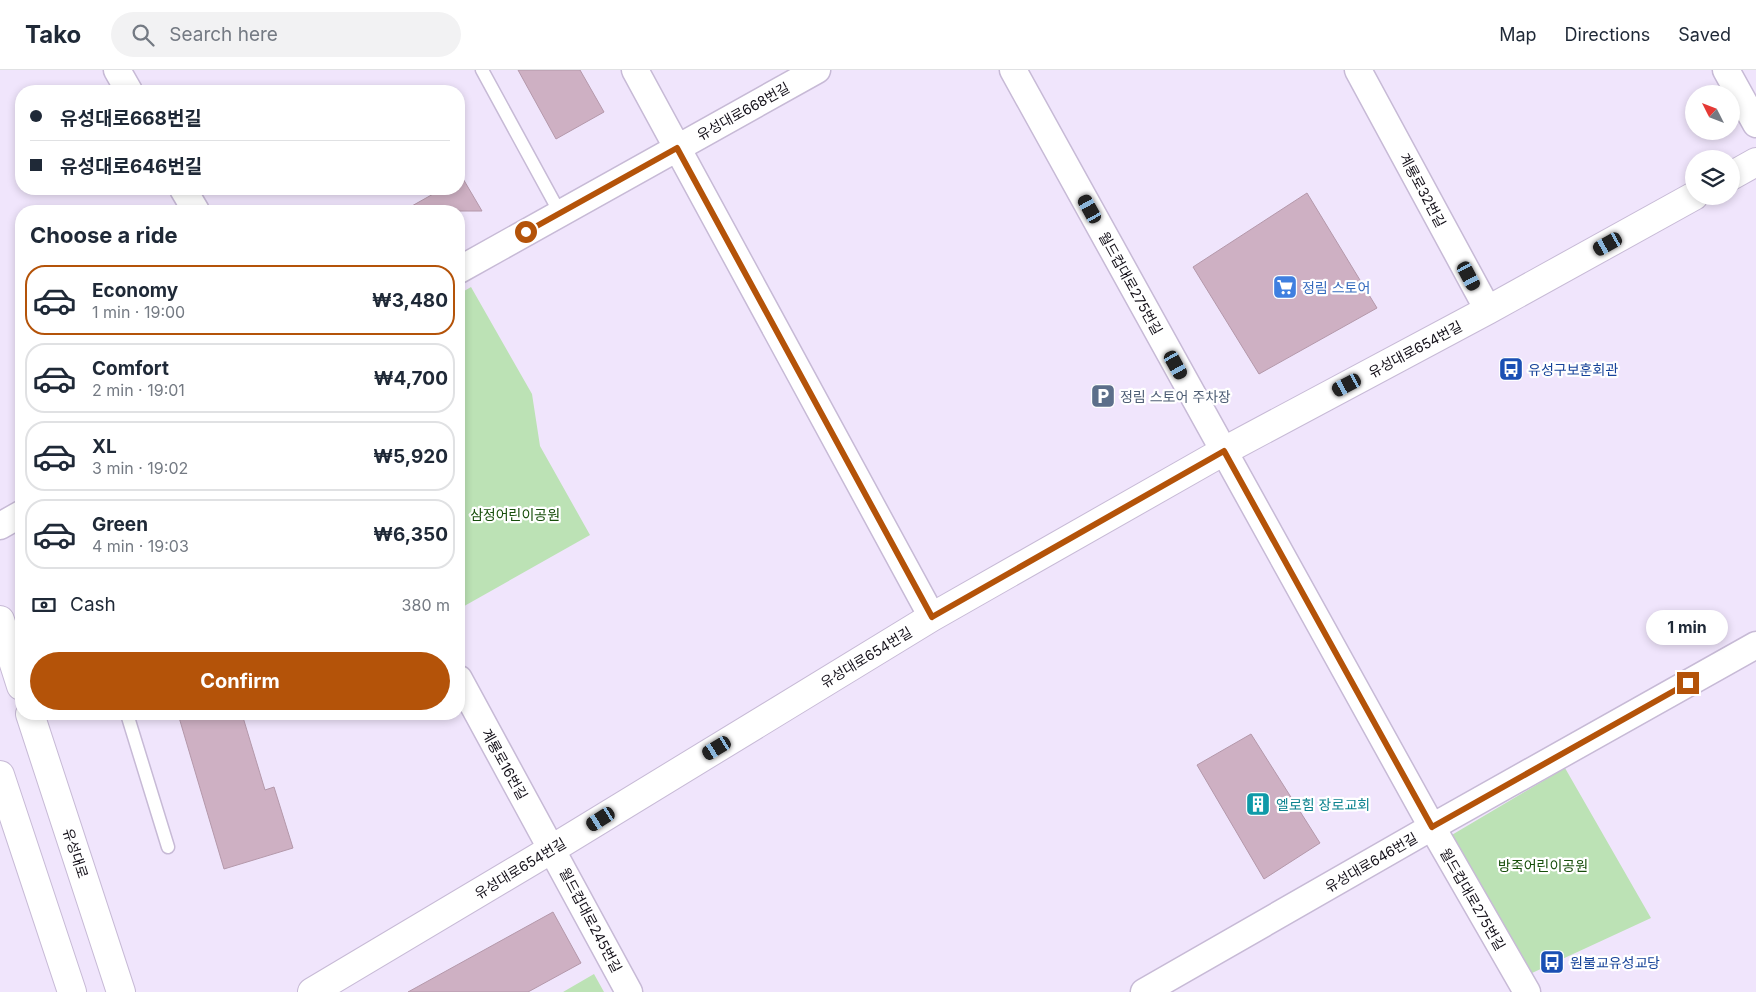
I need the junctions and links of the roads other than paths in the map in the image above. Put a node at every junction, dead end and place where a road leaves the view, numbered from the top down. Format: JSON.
{"nodes":[{"id":1,"x":117,"y":70,"type":"edge"},
{"id":2,"x":482,"y":70,"type":"edge"},
{"id":3,"x":635,"y":70,"type":"edge"},
{"id":4,"x":817,"y":70,"type":"edge"},
{"id":5,"x":1013,"y":70,"type":"edge"},
{"id":6,"x":1358,"y":70,"type":"edge"},
{"id":7,"x":1726,"y":70,"type":"edge"},
{"id":8,"x":126,"y":85,"type":"edge"},
{"id":9,"x":1756,"y":124,"type":"edge"},
{"id":10,"x":677,"y":148,"type":"junction"},
{"id":11,"x":1756,"y":162,"type":"edge"},
{"id":12,"x":1740,"y":171,"type":"edge"},
{"id":13,"x":1685,"y":201,"type":"edge"},
{"id":14,"x":560,"y":213,"type":"junction"},
{"id":15,"x":465,"y":267,"type":"edge"},
{"id":16,"x":1488,"y":310,"type":"junction"},
{"id":17,"x":1224,"y":451,"type":"junction"},
{"id":18,"x":15,"y":517,"type":"edge"},
{"id":19,"x":0,"y":526,"type":"edge"},
{"id":20,"x":932,"y":617,"type":"junction"},
{"id":21,"x":0,"y":620,"type":"edge"},
{"id":22,"x":1756,"y":645,"type":"edge"},
{"id":23,"x":15,"y":667,"type":"edge"},
{"id":24,"x":465,"y":689,"type":"edge"},
{"id":25,"x":32,"y":720,"type":"edge"},
{"id":26,"x":129,"y":720,"type":"edge"},
{"id":27,"x":0,"y":775,"type":"edge"},
{"id":28,"x":1432,"y":827,"type":"junction"},
{"id":29,"x":168,"y":847,"type":"dead end"},
{"id":30,"x":552,"y":849,"type":"junction"},
{"id":31,"x":72,"y":992,"type":"edge"},
{"id":32,"x":121,"y":992,"type":"edge"},
{"id":33,"x":312,"y":992,"type":"edge"},
{"id":34,"x":629,"y":992,"type":"edge"},
{"id":35,"x":1144,"y":992,"type":"edge"},
{"id":36,"x":1527,"y":992,"type":"edge"}],
"edges":[{"from":1,"to":8,"type":"street"},
{"from":2,"to":14,"type":"lane"},
{"from":3,"to":10,"type":"street"},
{"from":4,"to":10,"type":"street","name":"유성대로668번길"},
{"from":5,"to":17,"type":"street","name":"월드컵대로275번길"},
{"from":6,"to":16,"type":"street","name":"계룡로32번길"},
{"from":7,"to":9,"type":"street"},
{"from":10,"to":14,"type":"street","name":"유성대로668번길"},
{"from":10,"to":20,"type":"street"},
{"from":11,"to":12,"type":"street"},
{"from":13,"to":16,"type":"street","name":"유성대로654번길"},
{"from":14,"to":15,"type":"street","name":"유성대로668번길"},
{"from":16,"to":17,"type":"street","name":"유성대로654번길"},
{"from":17,"to":20,"type":"street","name":"유성대로654번길"},
{"from":17,"to":28,"type":"street","name":"월드컵대로275번길"},
{"from":18,"to":19,"type":"street"},
{"from":20,"to":30,"type":"street","name":"유성대로654번길"},
{"from":21,"to":23,"type":"street"},
{"from":22,"to":28,"type":"street","name":"유성대로646번길"},
{"from":24,"to":30,"type":"street","name":"계룡로16번길"},
{"from":25,"to":32,"type":"street","name":"유성대로"},
{"from":26,"to":29,"type":"lane"},
{"from":27,"to":31,"type":"street"},
{"from":28,"to":35,"type":"street","name":"유성대로646번길"},
{"from":28,"to":36,"type":"street","name":"월드컵대로275번길"},
{"from":30,"to":33,"type":"street","name":"유성대로654번길"},
{"from":30,"to":34,"type":"street","name":"월드컵대로245번길"}]}
